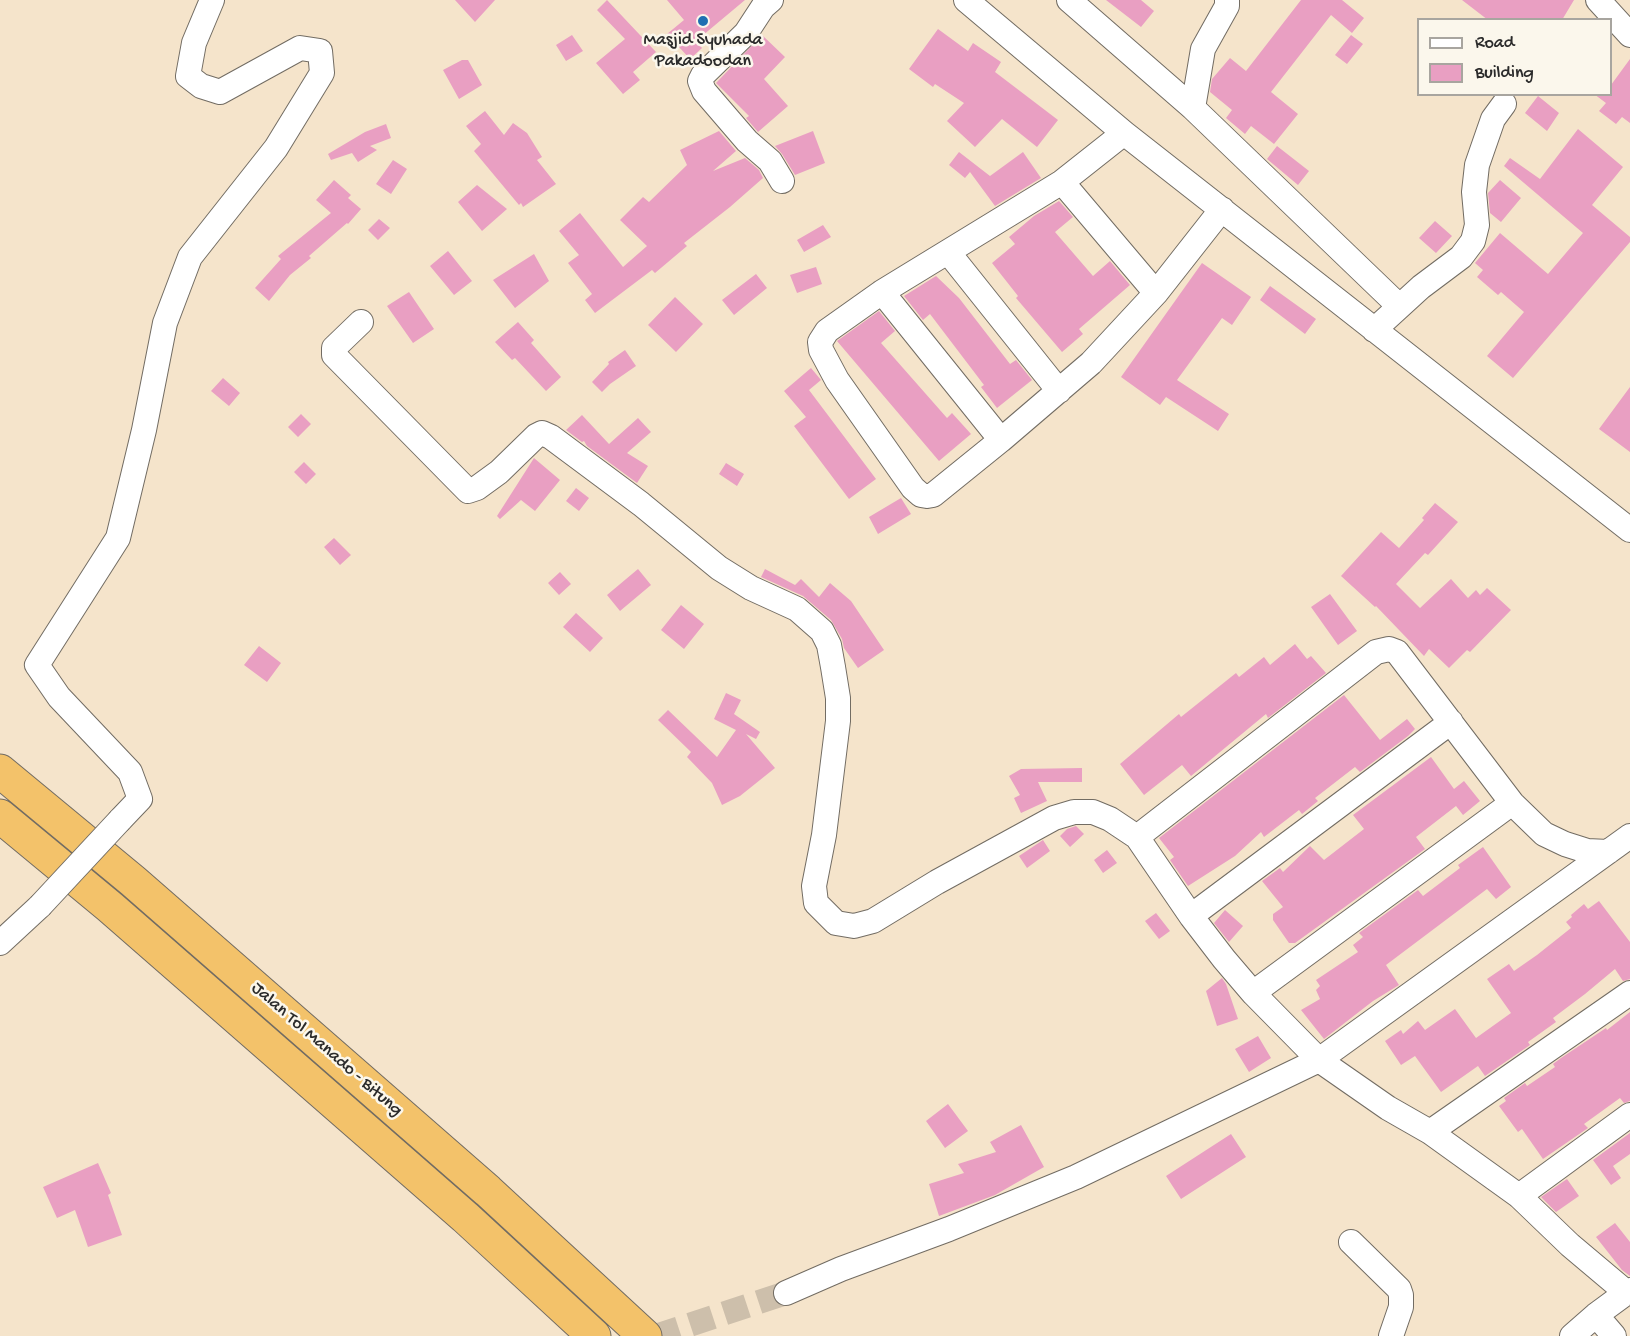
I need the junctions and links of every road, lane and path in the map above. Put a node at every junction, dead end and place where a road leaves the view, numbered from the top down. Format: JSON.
{"nodes":[{"id":1,"x":212,"y":0,"type":"edge"},
{"id":2,"x":771,"y":0,"type":"edge"},
{"id":3,"x":966,"y":0,"type":"edge"},
{"id":4,"x":1069,"y":0,"type":"edge"},
{"id":5,"x":1227,"y":0,"type":"edge"},
{"id":6,"x":1598,"y":0,"type":"edge"},
{"id":7,"x":1630,"y":35,"type":"edge"},
{"id":8,"x":1504,"y":104,"type":"dead end"},
{"id":9,"x":1193,"y":108,"type":"junction"},
{"id":10,"x":1124,"y":133,"type":"junction"},
{"id":11,"x":782,"y":181,"type":"dead end"},
{"id":12,"x":1062,"y":182,"type":"junction"},
{"id":13,"x":1222,"y":209,"type":"junction"},
{"id":14,"x":948,"y":252,"type":"junction"},
{"id":15,"x":882,"y":292,"type":"junction"},
{"id":16,"x":1156,"y":293,"type":"junction"},
{"id":17,"x":1399,"y":306,"type":"junction"},
{"id":18,"x":361,"y":322,"type":"dead end"},
{"id":19,"x":1374,"y":330,"type":"junction"},
{"id":20,"x":1059,"y":392,"type":"junction"},
{"id":21,"x":1001,"y":441,"type":"junction"},
{"id":22,"x":1630,"y":530,"type":"edge"},
{"id":23,"x":1451,"y":722,"type":"junction"},
{"id":24,"x":0,"y":771,"type":"edge"},
{"id":25,"x":1512,"y":803,"type":"junction"},
{"id":26,"x":0,"y":816,"type":"edge"},
{"id":27,"x":1630,"y":836,"type":"edge"},
{"id":28,"x":1137,"y":837,"type":"junction"},
{"id":29,"x":1608,"y":852,"type":"junction"},
{"id":30,"x":1191,"y":916,"type":"junction"},
{"id":31,"x":0,"y":943,"type":"edge"},
{"id":32,"x":1253,"y":993,"type":"junction"},
{"id":33,"x":1630,"y":993,"type":"edge"},
{"id":34,"x":1318,"y":1060,"type":"junction"},
{"id":35,"x":1630,"y":1115,"type":"edge"},
{"id":36,"x":1430,"y":1132,"type":"junction"},
{"id":37,"x":1519,"y":1196,"type":"junction"},
{"id":38,"x":1351,"y":1242,"type":"dead end"},
{"id":39,"x":1628,"y":1291,"type":"edge"},
{"id":40,"x":786,"y":1293,"type":"tunnel mouth"},
{"id":41,"x":1596,"y":1315,"type":"junction"},
{"id":42,"x":594,"y":1336,"type":"edge"},
{"id":43,"x":645,"y":1336,"type":"edge"},
{"id":44,"x":1391,"y":1336,"type":"edge"},
{"id":45,"x":1572,"y":1336,"type":"edge"},
{"id":46,"x":1614,"y":1336,"type":"edge"}],
"edges":[{"from":1,"to":31,"type":"street","bridge":true},
{"from":2,"to":11,"type":"street"},
{"from":3,"to":10,"type":"street"},
{"from":4,"to":9,"type":"street"},
{"from":5,"to":9,"type":"street"},
{"from":6,"to":7,"type":"street"},
{"from":8,"to":17,"type":"street"},
{"from":9,"to":17,"type":"street"},
{"from":10,"to":12,"type":"street"},
{"from":10,"to":13,"type":"street"},
{"from":12,"to":14,"type":"street"},
{"from":12,"to":16,"type":"street"},
{"from":13,"to":16,"type":"street"},
{"from":13,"to":19,"type":"street"},
{"from":14,"to":15,"type":"street"},
{"from":14,"to":20,"type":"street"},
{"from":15,"to":21,"type":"street"},
{"from":15,"to":21,"type":"street"},
{"from":16,"to":20,"type":"street"},
{"from":17,"to":19,"type":"street"},
{"from":18,"to":28,"type":"street"},
{"from":19,"to":22,"type":"street"},
{"from":20,"to":21,"type":"street"},
{"from":23,"to":25,"type":"street"},
{"from":23,"to":28,"type":"street"},
{"from":23,"to":30,"type":"street"},
{"from":24,"to":43,"type":"highway","name":"Jalan Tol Manado - Bitung"},
{"from":25,"to":29,"type":"street"},
{"from":25,"to":32,"type":"street"},
{"from":26,"to":42,"type":"highway","name":"Jalan Tol Manado - Bitung"},
{"from":27,"to":29,"type":"street"},
{"from":28,"to":30,"type":"street"},
{"from":29,"to":34,"type":"street"},
{"from":30,"to":32,"type":"street"},
{"from":32,"to":34,"type":"street"},
{"from":33,"to":36,"type":"street"},
{"from":34,"to":36,"type":"street"},
{"from":34,"to":40,"type":"street"},
{"from":35,"to":37,"type":"street"},
{"from":36,"to":37,"type":"street"},
{"from":37,"to":39,"type":"street"},
{"from":38,"to":44,"type":"street"},
{"from":39,"to":41,"type":"street"},
{"from":41,"to":45,"type":"street"},
{"from":41,"to":46,"type":"street"}]}
